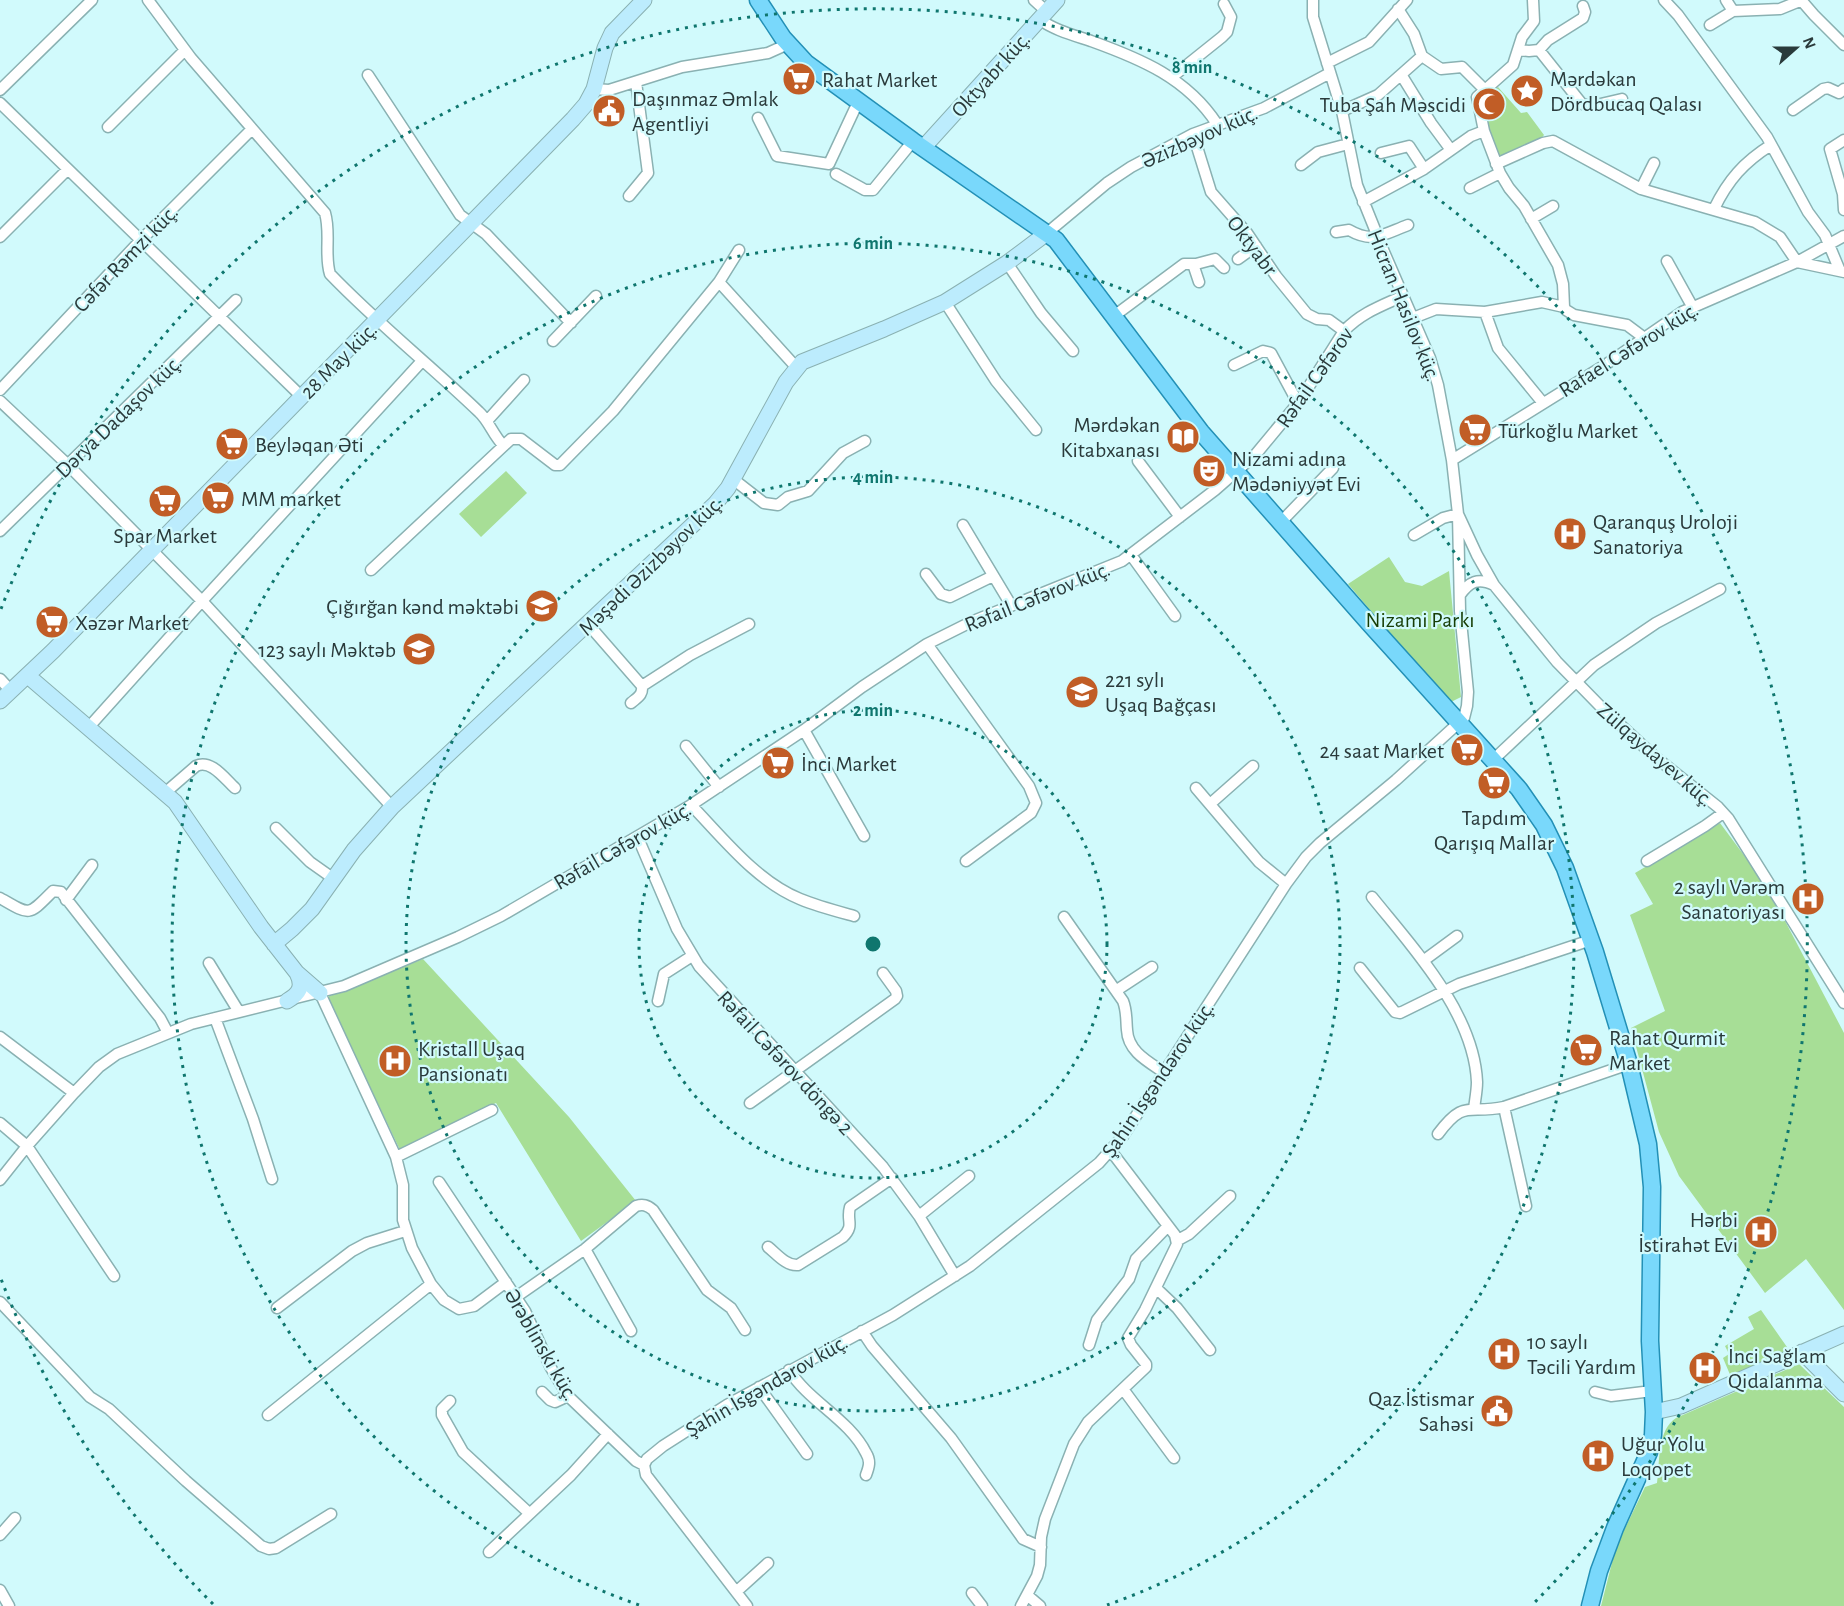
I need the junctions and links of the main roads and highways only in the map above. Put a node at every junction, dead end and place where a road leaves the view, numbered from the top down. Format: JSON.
{"nodes":[{"id":1,"x":758,"y":0,"type":"edge"},
{"id":2,"x":1590,"y":1606,"type":"edge"}],
"edges":[{"from":1,"to":2,"type":"main road"}]}
